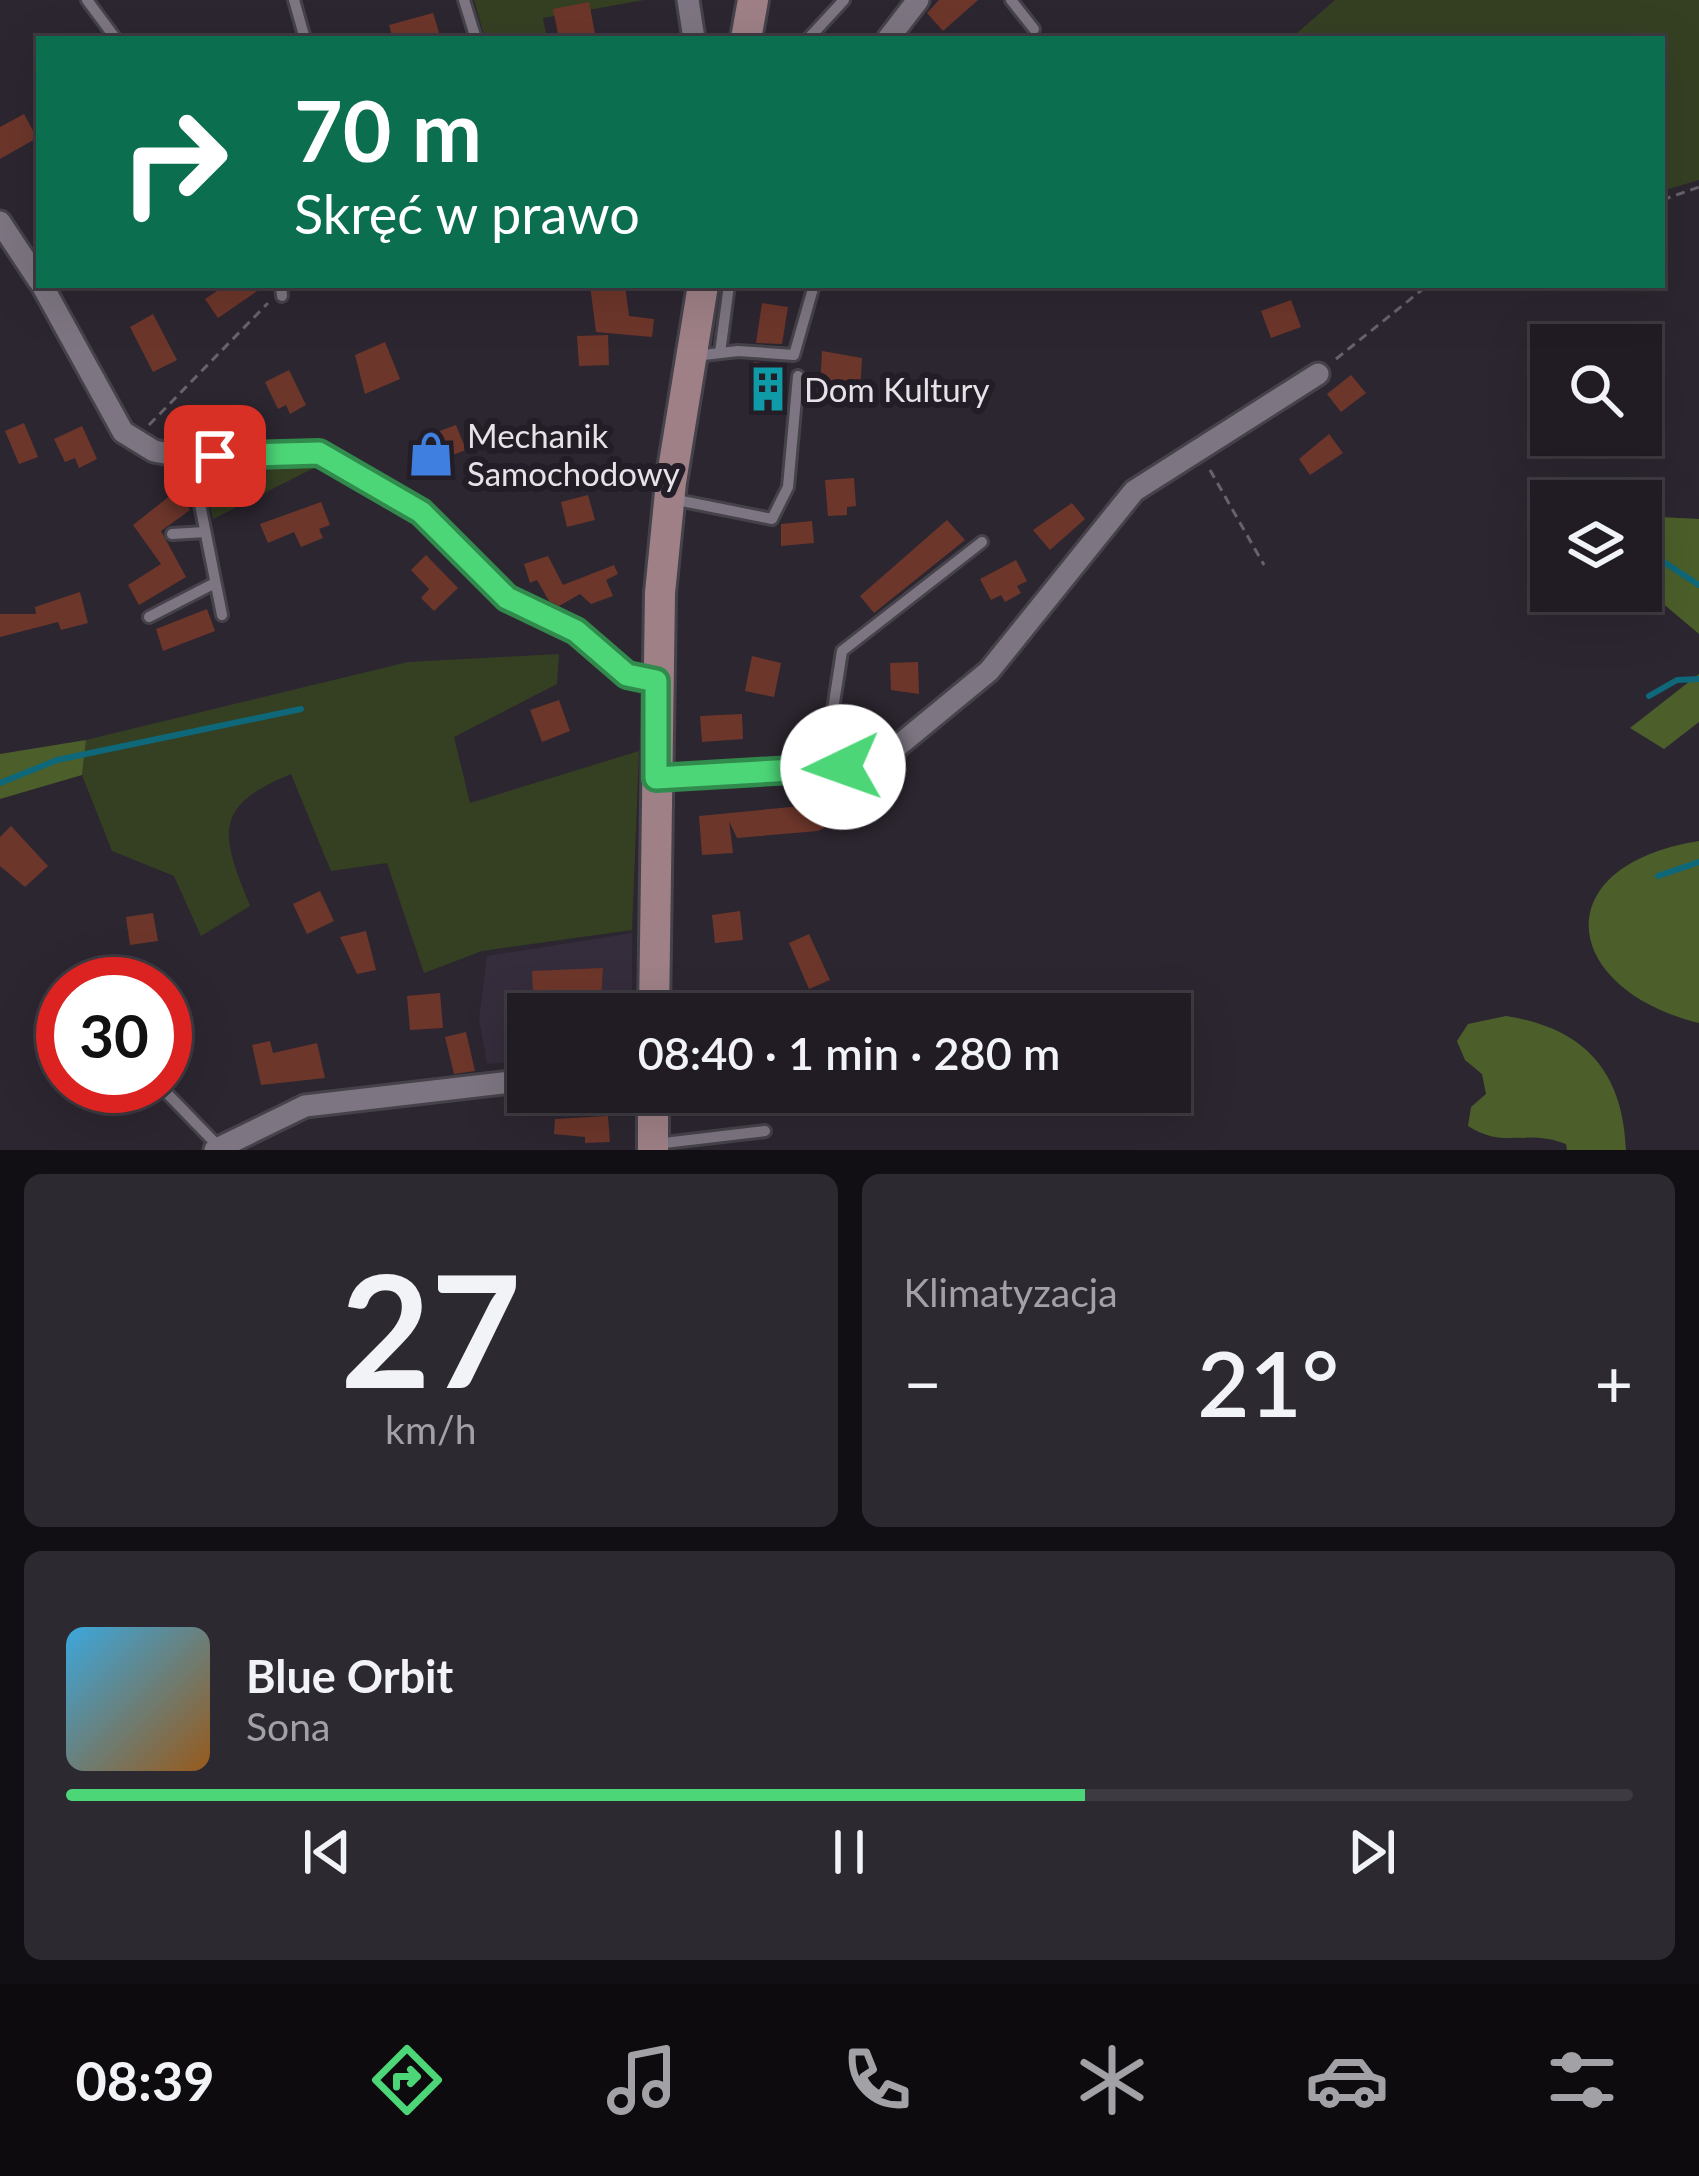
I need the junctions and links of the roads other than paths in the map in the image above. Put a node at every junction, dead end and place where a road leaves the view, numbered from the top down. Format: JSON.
{"nodes":[{"id":1,"x":87,"y":0,"type":"edge"},
{"id":2,"x":294,"y":0,"type":"edge"},
{"id":3,"x":464,"y":0,"type":"edge"},
{"id":4,"x":688,"y":0,"type":"edge"},
{"id":5,"x":753,"y":0,"type":"edge"},
{"id":6,"x":844,"y":0,"type":"edge"},
{"id":7,"x":918,"y":0,"type":"edge"},
{"id":8,"x":1012,"y":0,"type":"edge"},
{"id":9,"x":1034,"y":29,"type":"dead end"},
{"id":10,"x":114,"y":36,"type":"edge"},
{"id":11,"x":304,"y":36,"type":"edge"},
{"id":12,"x":475,"y":36,"type":"edge"},
{"id":13,"x":694,"y":36,"type":"edge"},
{"id":14,"x":747,"y":36,"type":"edge"},
{"id":15,"x":811,"y":36,"type":"edge"},
{"id":16,"x":890,"y":36,"type":"edge"},
{"id":17,"x":0,"y":222,"type":"edge"},
{"id":18,"x":36,"y":277,"type":"edge"},
{"id":19,"x":43,"y":288,"type":"edge"},
{"id":20,"x":703,"y":288,"type":"edge"},
{"id":21,"x":728,"y":288,"type":"edge"},
{"id":22,"x":813,"y":288,"type":"edge"},
{"id":23,"x":706,"y":355,"type":"junction"},
{"id":24,"x":1318,"y":374,"type":"road end"},
{"id":25,"x":798,"y":376,"type":"dead end"},
{"id":26,"x":190,"y":458,"type":"junction"},
{"id":27,"x":669,"y":499,"type":"junction"},
{"id":28,"x":205,"y":532,"type":"junction"},
{"id":29,"x":172,"y":534,"type":"dead end"},
{"id":30,"x":982,"y":542,"type":"dead end"},
{"id":31,"x":215,"y":583,"type":"junction"},
{"id":32,"x":222,"y":615,"type":"dead end"},
{"id":33,"x":149,"y":617,"type":"dead end"},
{"id":34,"x":656,"y":681,"type":"junction"},
{"id":35,"x":824,"y":768,"type":"junction"},
{"id":36,"x":656,"y":778,"type":"junction"},
{"id":37,"x":654,"y":993,"type":"edge"},
{"id":38,"x":507,"y":1082,"type":"edge"},
{"id":39,"x":185,"y":1113,"type":"edge"},
{"id":40,"x":653,"y":1113,"type":"edge"},
{"id":41,"x":765,"y":1131,"type":"dead end"},
{"id":42,"x":653,"y":1147,"type":"edge"},
{"id":43,"x":217,"y":1148,"type":"edge"}],
"edges":[{"from":1,"to":10,"type":"lane"},
{"from":2,"to":11,"type":"lane"},
{"from":3,"to":12,"type":"lane"},
{"from":4,"to":13,"type":"street"},
{"from":5,"to":14,"type":"main road"},
{"from":6,"to":15,"type":"lane"},
{"from":7,"to":16,"type":"street"},
{"from":8,"to":9,"type":"lane"},
{"from":17,"to":18,"type":"street"},
{"from":19,"to":26,"type":"street"},
{"from":20,"to":23,"type":"main road"},
{"from":21,"to":23,"type":"lane"},
{"from":22,"to":23,"type":"lane"},
{"from":23,"to":27,"type":"main road"},
{"from":24,"to":35,"type":"street"},
{"from":25,"to":27,"type":"lane"},
{"from":26,"to":28,"type":"lane"},
{"from":26,"to":34,"type":"street"},
{"from":27,"to":34,"type":"main road"},
{"from":28,"to":29,"type":"lane"},
{"from":28,"to":31,"type":"lane"},
{"from":30,"to":35,"type":"lane"},
{"from":31,"to":32,"type":"lane"},
{"from":31,"to":33,"type":"lane"},
{"from":34,"to":36,"type":"main road"},
{"from":35,"to":36,"type":"street"},
{"from":36,"to":37,"type":"main road"},
{"from":38,"to":43,"type":"street"},
{"from":39,"to":43,"type":"lane"},
{"from":40,"to":42,"type":"main road"},
{"from":41,"to":42,"type":"lane"}]}
